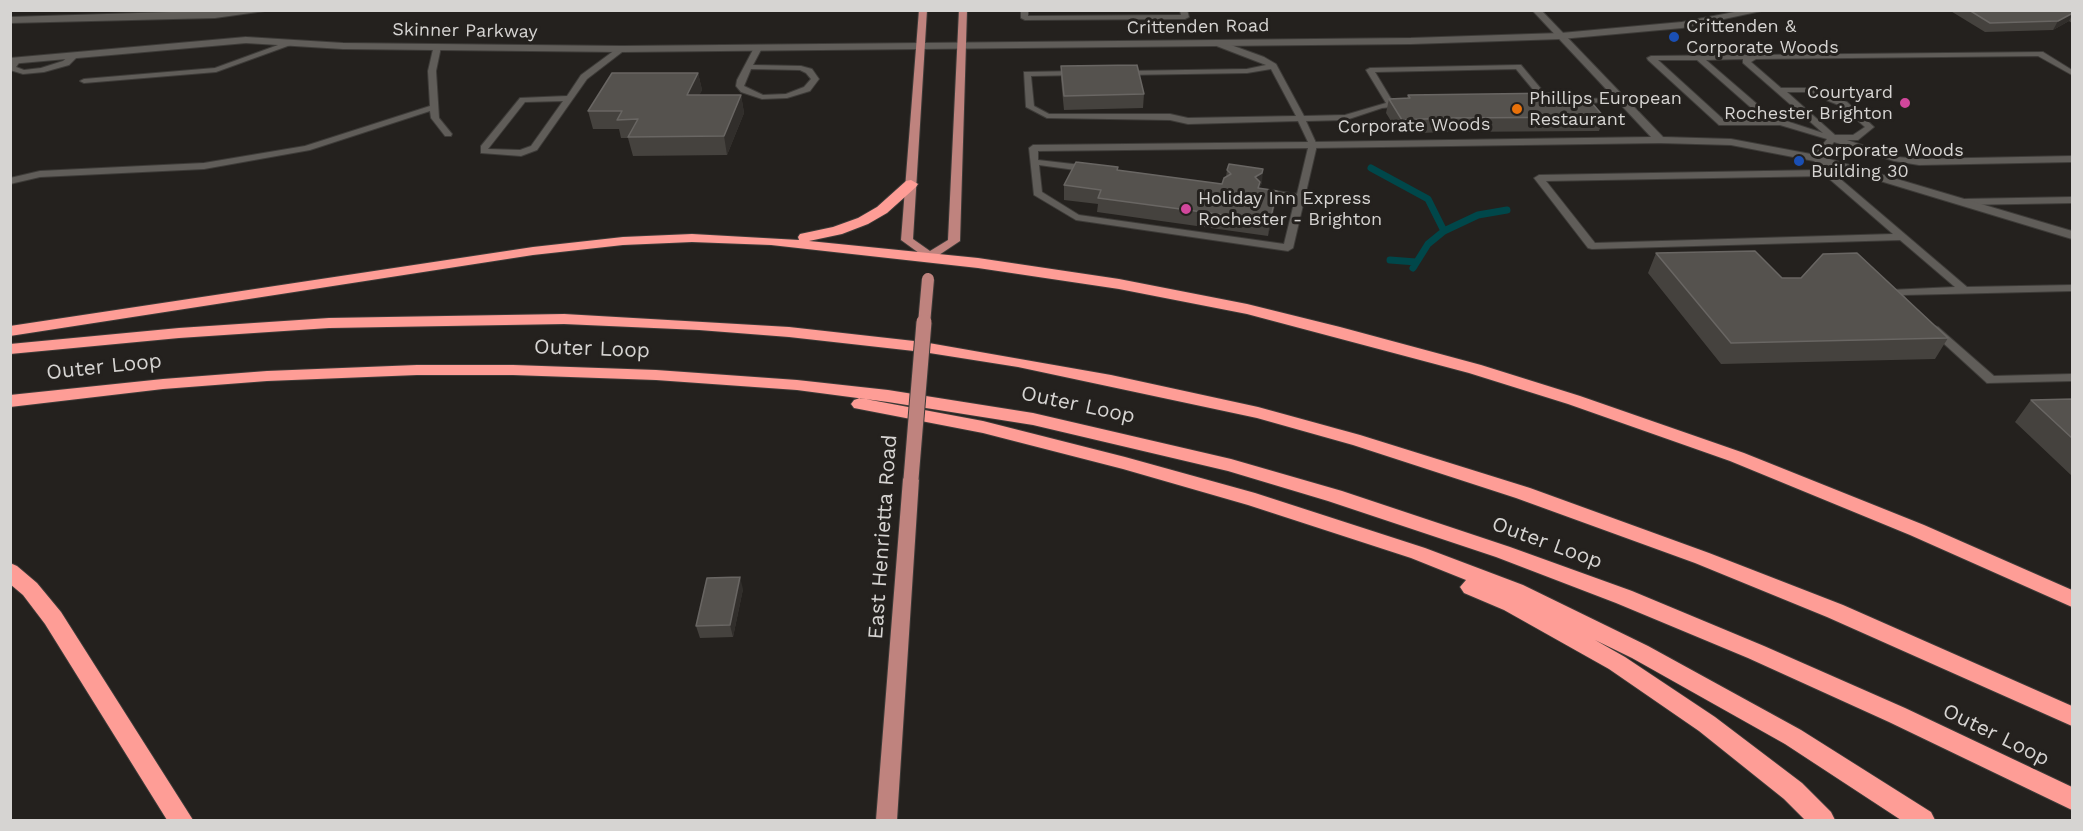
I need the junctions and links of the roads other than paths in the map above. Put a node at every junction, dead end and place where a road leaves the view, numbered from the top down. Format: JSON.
{"nodes":[{"id":1,"x":21,"y":10,"type":"edge"},
{"id":2,"x":268,"y":10,"type":"edge"},
{"id":3,"x":923,"y":10,"type":"edge"},
{"id":4,"x":963,"y":10,"type":"edge"},
{"id":5,"x":1024,"y":10,"type":"edge"},
{"id":6,"x":1183,"y":10,"type":"edge"},
{"id":7,"x":1536,"y":10,"type":"edge"},
{"id":8,"x":1762,"y":10,"type":"edge"},
{"id":9,"x":156,"y":14,"type":"edge"},
{"id":10,"x":11,"y":20,"type":"edge"},
{"id":11,"x":1561,"y":36,"type":"junction"},
{"id":12,"x":292,"y":43,"type":"junction"},
{"id":13,"x":1217,"y":43,"type":"junction"},
{"id":14,"x":921,"y":46,"type":"junction"},
{"id":15,"x":962,"y":46,"type":"junction"},
{"id":16,"x":437,"y":47,"type":"junction"},
{"id":17,"x":758,"y":48,"type":"junction"},
{"id":18,"x":622,"y":49,"type":"junction"},
{"id":19,"x":1755,"y":57,"type":"junction"},
{"id":20,"x":1699,"y":58,"type":"junction"},
{"id":21,"x":14,"y":61,"type":"edge"},
{"id":22,"x":1274,"y":66,"type":"junction"},
{"id":23,"x":749,"y":67,"type":"junction"},
{"id":24,"x":1084,"y":73,"type":"edge"},
{"id":25,"x":1119,"y":73,"type":"edge"},
{"id":26,"x":2073,"y":73,"type":"edge"},
{"id":27,"x":84,"y":81,"type":"dead end"},
{"id":28,"x":1779,"y":90,"type":"junction"},
{"id":29,"x":568,"y":98,"type":"junction"},
{"id":30,"x":1622,"y":100,"type":"junction"},
{"id":31,"x":1558,"y":101,"type":"edge"},
{"id":32,"x":1569,"y":101,"type":"edge"},
{"id":33,"x":1537,"y":102,"type":"edge"},
{"id":34,"x":1548,"y":102,"type":"junction"},
{"id":35,"x":1414,"y":104,"type":"edge"},
{"id":36,"x":1391,"y":105,"type":"junction"},
{"id":37,"x":434,"y":107,"type":"junction"},
{"id":38,"x":1301,"y":118,"type":"junction"},
{"id":39,"x":1781,"y":122,"type":"junction"},
{"id":40,"x":448,"y":134,"type":"dead end"},
{"id":41,"x":1833,"y":137,"type":"junction"},
{"id":42,"x":1660,"y":140,"type":"junction"},
{"id":43,"x":1312,"y":145,"type":"junction"},
{"id":44,"x":1816,"y":158,"type":"junction"},
{"id":45,"x":2073,"y":159,"type":"edge"},
{"id":46,"x":1034,"y":162,"type":"junction"},
{"id":47,"x":1105,"y":171,"type":"edge"},
{"id":48,"x":1828,"y":173,"type":"junction"},
{"id":49,"x":10,"y":181,"type":"edge"},
{"id":50,"x":911,"y":184,"type":"junction"},
{"id":51,"x":1260,"y":192,"type":"edge"},
{"id":52,"x":1300,"y":197,"type":"junction"},
{"id":53,"x":2073,"y":200,"type":"edge"},
{"id":54,"x":1962,"y":202,"type":"junction"},
{"id":55,"x":2073,"y":235,"type":"edge"},
{"id":56,"x":1903,"y":237,"type":"junction"},
{"id":57,"x":730,"y":239,"type":"junction"},
{"id":58,"x":930,"y":257,"type":"junction"},
{"id":59,"x":2073,"y":288,"type":"edge"},
{"id":60,"x":1964,"y":290,"type":"junction"},
{"id":61,"x":1908,"y":306,"type":"edge"},
{"id":62,"x":1924,"y":320,"type":"edge"},
{"id":63,"x":10,"y":331,"type":"edge"},
{"id":64,"x":10,"y":349,"type":"edge"},
{"id":65,"x":608,"y":373,"type":"junction"},
{"id":66,"x":2073,"y":378,"type":"edge"},
{"id":67,"x":10,"y":401,"type":"edge"},
{"id":68,"x":1326,"y":525,"type":"junction"},
{"id":69,"x":10,"y":571,"type":"edge"},
{"id":70,"x":2073,"y":599,"type":"edge"},
{"id":71,"x":2073,"y":716,"type":"edge"},
{"id":72,"x":2073,"y":799,"type":"edge"},
{"id":73,"x":181,"y":820,"type":"edge"},
{"id":74,"x":885,"y":820,"type":"edge"},
{"id":75,"x":1822,"y":820,"type":"edge"},
{"id":76,"x":1922,"y":820,"type":"edge"}],
"edges":[{"from":1,"to":10,"type":"street"},
{"from":2,"to":9,"type":"street"},
{"from":3,"to":14,"type":"main road"},
{"from":4,"to":15,"type":"main road"},
{"from":5,"to":6,"type":"lane"},
{"from":7,"to":11,"type":"street"},
{"from":8,"to":11,"type":"street","name":"Crittenden Road"},
{"from":9,"to":10,"type":"street"},
{"from":11,"to":13,"type":"street","name":"Crittenden Road"},
{"from":11,"to":30,"type":"street"},
{"from":12,"to":16,"type":"street","name":"Skinner Parkway"},
{"from":12,"to":21,"type":"street","name":"Skinner Parkway"},
{"from":12,"to":27,"type":"lane"},
{"from":13,"to":15,"type":"street","name":"Crittenden Road"},
{"from":13,"to":22,"type":"lane"},
{"from":14,"to":15,"type":"street","name":"Crittenden Road"},
{"from":14,"to":17,"type":"street","name":"Skinner Parkway"},
{"from":14,"to":50,"type":"main road"},
{"from":15,"to":58,"type":"main road"},
{"from":16,"to":18,"type":"street","name":"Skinner Parkway"},
{"from":16,"to":37,"type":"lane"},
{"from":17,"to":18,"type":"street","name":"Skinner Parkway"},
{"from":17,"to":23,"type":"lane"},
{"from":18,"to":29,"type":"lane"},
{"from":19,"to":20,"type":"lane"},
{"from":19,"to":26,"type":"lane"},
{"from":19,"to":28,"type":"lane"},
{"from":20,"to":39,"type":"lane"},
{"from":20,"to":39,"type":"lane"},
{"from":22,"to":25,"type":"lane"},
{"from":22,"to":38,"type":"lane"},
{"from":23,"to":23,"type":"lane"},
{"from":24,"to":38,"type":"lane"},
{"from":28,"to":41,"type":"lane"},
{"from":28,"to":41,"type":"lane"},
{"from":29,"to":29,"type":"lane"},
{"from":30,"to":32,"type":"lane"},
{"from":30,"to":42,"type":"street"},
{"from":31,"to":34,"type":"lane"},
{"from":33,"to":34,"type":"lane"},
{"from":34,"to":36,"type":"lane"},
{"from":35,"to":36,"type":"lane"},
{"from":36,"to":38,"type":"lane"},
{"from":37,"to":40,"type":"lane"},
{"from":37,"to":49,"type":"lane"},
{"from":38,"to":43,"type":"lane"},
{"from":39,"to":41,"type":"lane"},
{"from":41,"to":44,"type":"lane"},
{"from":41,"to":45,"type":"lane"},
{"from":42,"to":43,"type":"street","name":"Corporate Woods"},
{"from":42,"to":44,"type":"street","name":"Corporate Woods"},
{"from":43,"to":46,"type":"lane"},
{"from":43,"to":52,"type":"lane"},
{"from":44,"to":48,"type":"lane"},
{"from":44,"to":54,"type":"street","name":"Corporate Woods"},
{"from":46,"to":47,"type":"lane"},
{"from":46,"to":52,"type":"lane"},
{"from":48,"to":56,"type":"lane"},
{"from":48,"to":56,"type":"lane"},
{"from":50,"to":57,"type":"highway"},
{"from":50,"to":58,"type":"main road"},
{"from":51,"to":52,"type":"lane"},
{"from":53,"to":54,"type":"lane"},
{"from":54,"to":55,"type":"street","name":"Corporate Woods"},
{"from":56,"to":60,"type":"lane"},
{"from":57,"to":58,"type":"highway"},
{"from":57,"to":63,"type":"highway"},
{"from":58,"to":70,"type":"highway"},
{"from":58,"to":74,"type":"main road","name":"East Henrietta Road","bridge":true},
{"from":59,"to":60,"type":"lane"},
{"from":60,"to":61,"type":"lane"},
{"from":62,"to":66,"type":"lane"},
{"from":64,"to":71,"type":"highway","name":"Outer Loop"},
{"from":65,"to":67,"type":"highway","name":"Outer Loop"},
{"from":65,"to":68,"type":"highway"},
{"from":65,"to":72,"type":"highway","name":"Outer Loop"},
{"from":68,"to":75,"type":"highway"},
{"from":68,"to":76,"type":"highway"},
{"from":69,"to":73,"type":"highway"}]}
